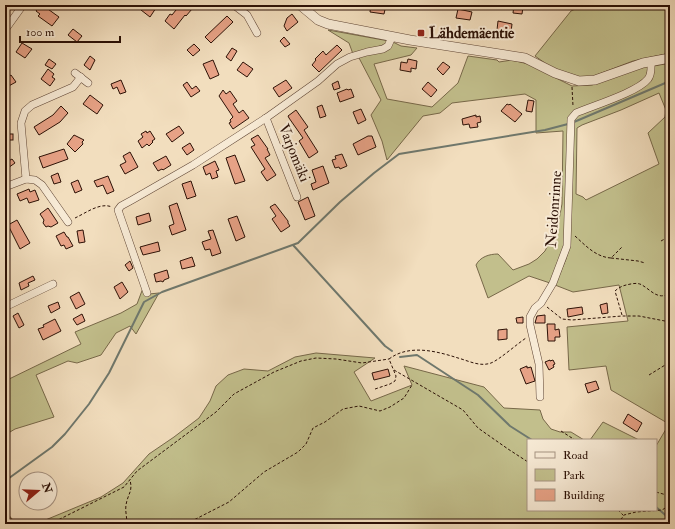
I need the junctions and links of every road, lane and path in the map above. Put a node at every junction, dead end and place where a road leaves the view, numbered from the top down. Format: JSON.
{"nodes":[{"id":1,"x":23,"y":5,"type":"edge"},
{"id":2,"x":234,"y":5,"type":"edge"},
{"id":3,"x":300,"y":5,"type":"edge"},
{"id":4,"x":670,"y":15,"type":"edge"},
{"id":5,"x":5,"y":30,"type":"edge"},
{"id":6,"x":257,"y":33,"type":"dead end"},
{"id":7,"x":392,"y":37,"type":"junction"},
{"id":8,"x":669,"y":58,"type":"edge"},
{"id":9,"x":651,"y":61,"type":"junction"},
{"id":10,"x":75,"y":73,"type":"dead end"},
{"id":11,"x":81,"y":77,"type":"junction"},
{"id":12,"x":567,"y":78,"type":"junction"},
{"id":13,"x":88,"y":83,"type":"dead end"},
{"id":14,"x":572,"y":116,"type":"junction"},
{"id":15,"x":266,"y":118,"type":"junction"},
{"id":16,"x":26,"y":179,"type":"junction"},
{"id":17,"x":5,"y":187,"type":"edge"},
{"id":18,"x":297,"y":197,"type":"dead end"},
{"id":19,"x":118,"y":210,"type":"junction"},
{"id":20,"x":68,"y":222,"type":"joint"},
{"id":21,"x":568,"y":231,"type":"junction"},
{"id":22,"x":669,"y":237,"type":"edge"},
{"id":23,"x":661,"y":241,"type":"dead end"},
{"id":24,"x":670,"y":241,"type":"edge"},
{"id":25,"x":622,"y":247,"type":"dead end"},
{"id":26,"x":611,"y":258,"type":"junction"},
{"id":27,"x":645,"y":263,"type":"dead end"},
{"id":28,"x":53,"y":284,"type":"dead end"},
{"id":29,"x":147,"y":293,"type":"dead end"},
{"id":30,"x":670,"y":293,"type":"edge"},
{"id":31,"x":541,"y":303,"type":"junction"},
{"id":32,"x":5,"y":307,"type":"edge"},
{"id":33,"x":622,"y":316,"type":"junction"},
{"id":34,"x":670,"y":319,"type":"edge"},
{"id":35,"x":669,"y":322,"type":"edge"},
{"id":36,"x":532,"y":336,"type":"junction"},
{"id":37,"x":389,"y":359,"type":"junction"},
{"id":38,"x":670,"y":362,"type":"edge"},
{"id":39,"x":394,"y":370,"type":"junction"},
{"id":40,"x":649,"y":375,"type":"dead end"},
{"id":41,"x":412,"y":384,"type":"dead end"},
{"id":42,"x":375,"y":389,"type":"dead end"},
{"id":43,"x":540,"y":397,"type":"dead end"},
{"id":44,"x":561,"y":431,"type":"dead end"},
{"id":45,"x":573,"y":439,"type":"edge"},
{"id":46,"x":527,"y":461,"type":"edge"},
{"id":47,"x":130,"y":479,"type":"junction"},
{"id":48,"x":657,"y":492,"type":"edge"},
{"id":49,"x":670,"y":496,"type":"edge"},
{"id":50,"x":670,"y":505,"type":"edge"},
{"id":51,"x":657,"y":510,"type":"edge"},
{"id":52,"x":619,"y":511,"type":"edge"},
{"id":53,"x":649,"y":511,"type":"edge"},
{"id":54,"x":624,"y":515,"type":"junction"},
{"id":55,"x":50,"y":524,"type":"edge"},
{"id":56,"x":127,"y":524,"type":"edge"},
{"id":57,"x":186,"y":524,"type":"edge"},
{"id":58,"x":618,"y":524,"type":"edge"}],
"edges":[{"from":1,"to":5,"type":"street"},
{"from":2,"to":6,"type":"street"},
{"from":3,"to":7,"type":"street"},
{"from":4,"to":8,"type":"path"},
{"from":7,"to":12,"type":"street"},
{"from":7,"to":15,"type":"street"},
{"from":8,"to":9,"type":"street"},
{"from":9,"to":12,"type":"street"},
{"from":9,"to":14,"type":"street"},
{"from":10,"to":11,"type":"street"},
{"from":11,"to":13,"type":"street"},
{"from":11,"to":16,"type":"street"},
{"from":12,"to":14,"type":"path"},
{"from":14,"to":21,"type":"street","name":"Neidonrinne"},
{"from":15,"to":18,"type":"street","name":"Varjomäki"},
{"from":15,"to":19,"type":"street"},
{"from":16,"to":17,"type":"street"},
{"from":16,"to":20,"type":"street"},
{"from":19,"to":20,"type":"path"},
{"from":19,"to":29,"type":"street"},
{"from":21,"to":26,"type":"path"},
{"from":21,"to":31,"type":"street","name":"Neidonrinne"},
{"from":22,"to":23,"type":"path"},
{"from":22,"to":24,"type":"path"},
{"from":25,"to":26,"type":"path"},
{"from":26,"to":27,"type":"path"},
{"from":28,"to":32,"type":"street"},
{"from":30,"to":33,"type":"path"},
{"from":31,"to":33,"type":"path"},
{"from":31,"to":36,"type":"street","name":"Neidonrinne"},
{"from":33,"to":35,"type":"path"},
{"from":34,"to":35,"type":"path"},
{"from":36,"to":37,"type":"path"},
{"from":36,"to":43,"type":"street","name":"Neidonrinne"},
{"from":37,"to":39,"type":"path"},
{"from":37,"to":47,"type":"path"},
{"from":38,"to":40,"type":"path"},
{"from":39,"to":42,"type":"path"},
{"from":39,"to":46,"type":"path"},
{"from":41,"to":57,"type":"path"},
{"from":44,"to":45,"type":"path"},
{"from":47,"to":55,"type":"path"},
{"from":47,"to":56,"type":"path"},
{"from":48,"to":49,"type":"path"},
{"from":50,"to":51,"type":"path"},
{"from":52,"to":54,"type":"path"},
{"from":53,"to":54,"type":"path"},
{"from":54,"to":58,"type":"path"}]}
